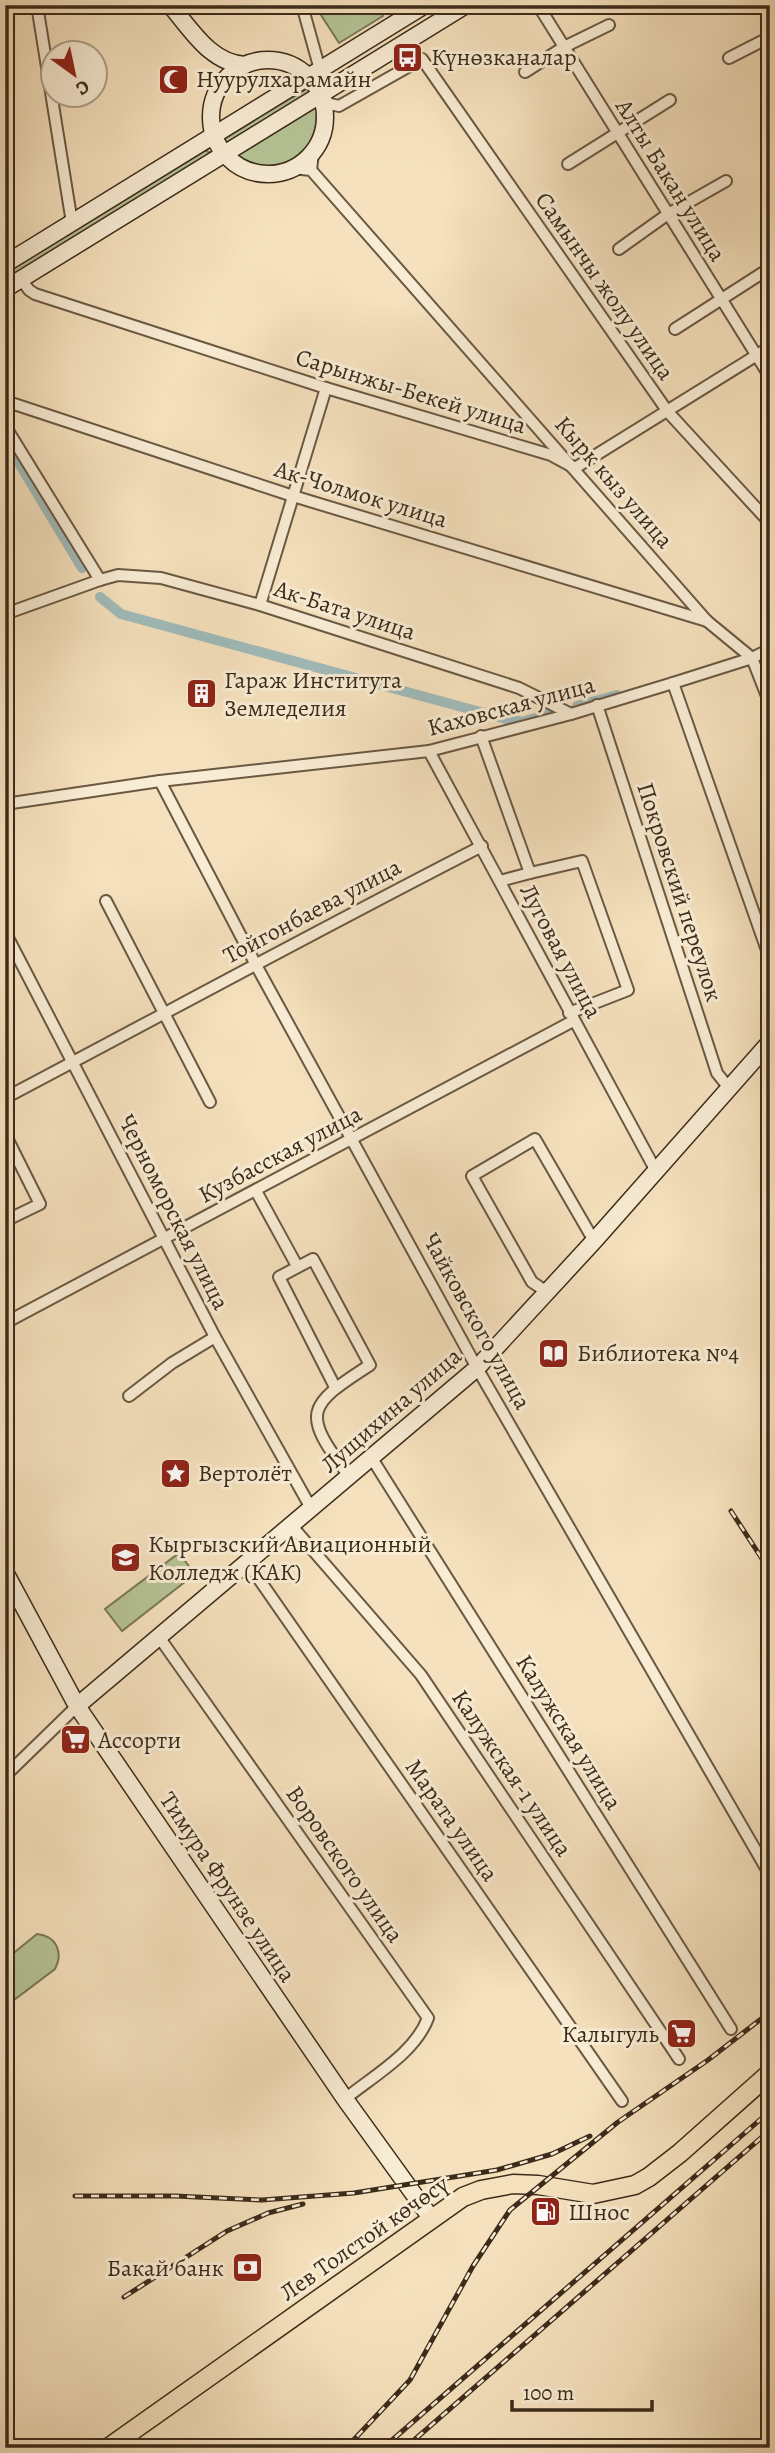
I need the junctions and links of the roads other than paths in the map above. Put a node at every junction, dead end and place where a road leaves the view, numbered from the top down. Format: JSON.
{"nodes":[{"id":1,"x":37,"y":5,"type":"edge"},
{"id":2,"x":170,"y":5,"type":"edge"},
{"id":3,"x":302,"y":5,"type":"edge"},
{"id":4,"x":425,"y":5,"type":"edge"},
{"id":5,"x":466,"y":5,"type":"edge"},
{"id":6,"x":538,"y":5,"type":"edge"},
{"id":7,"x":609,"y":25,"type":"dead end"},
{"id":8,"x":770,"y":37,"type":"edge"},
{"id":9,"x":564,"y":47,"type":"junction"},
{"id":10,"x":212,"y":53,"type":"junction"},
{"id":11,"x":729,"y":58,"type":"dead end"},
{"id":12,"x":245,"y":65,"type":"junction"},
{"id":13,"x":525,"y":72,"type":"dead end"},
{"id":14,"x":315,"y":74,"type":"junction"},
{"id":15,"x":218,"y":89,"type":"junction"},
{"id":16,"x":321,"y":95,"type":"junction"},
{"id":17,"x":670,"y":100,"type":"dead end"},
{"id":18,"x":617,"y":133,"type":"junction"},
{"id":19,"x":214,"y":135,"type":"junction"},
{"id":20,"x":313,"y":153,"type":"junction"},
{"id":21,"x":224,"y":154,"type":"junction"},
{"id":22,"x":568,"y":164,"type":"dead end"},
{"id":23,"x":292,"y":168,"type":"junction"},
{"id":24,"x":311,"y":170,"type":"junction"},
{"id":25,"x":726,"y":181,"type":"dead end"},
{"id":26,"x":668,"y":214,"type":"junction"},
{"id":27,"x":72,"y":223,"type":"junction"},
{"id":28,"x":619,"y":249,"type":"dead end"},
{"id":29,"x":5,"y":264,"type":"edge"},
{"id":30,"x":770,"y":268,"type":"edge"},
{"id":31,"x":21,"y":279,"type":"junction"},
{"id":32,"x":5,"y":289,"type":"edge"},
{"id":33,"x":720,"y":298,"type":"junction"},
{"id":34,"x":675,"y":330,"type":"dead end"},
{"id":35,"x":770,"y":347,"type":"edge"},
{"id":36,"x":756,"y":355,"type":"junction"},
{"id":37,"x":770,"y":377,"type":"edge"},
{"id":38,"x":326,"y":388,"type":"junction"},
{"id":39,"x":5,"y":401,"type":"edge"},
{"id":40,"x":668,"y":412,"type":"junction"},
{"id":41,"x":5,"y":426,"type":"edge"},
{"id":42,"x":575,"y":468,"type":"junction"},
{"id":43,"x":293,"y":496,"type":"junction"},
{"id":44,"x":770,"y":523,"type":"edge"},
{"id":45,"x":100,"y":580,"type":"junction"},
{"id":46,"x":260,"y":605,"type":"junction"},
{"id":47,"x":5,"y":614,"type":"edge"},
{"id":48,"x":707,"y":621,"type":"junction"},
{"id":49,"x":770,"y":649,"type":"edge"},
{"id":50,"x":752,"y":658,"type":"junction"},
{"id":51,"x":673,"y":684,"type":"junction"},
{"id":52,"x":770,"y":704,"type":"edge"},
{"id":53,"x":597,"y":705,"type":"junction"},
{"id":54,"x":570,"y":714,"type":"junction"},
{"id":55,"x":481,"y":736,"type":"junction"},
{"id":56,"x":429,"y":751,"type":"junction"},
{"id":57,"x":160,"y":781,"type":"junction"},
{"id":58,"x":5,"y":804,"type":"edge"},
{"id":59,"x":482,"y":846,"type":"junction"},
{"id":60,"x":530,"y":873,"type":"junction"},
{"id":61,"x":500,"y":881,"type":"junction"},
{"id":62,"x":106,"y":901,"type":"dead end"},
{"id":63,"x":5,"y":932,"type":"edge"},
{"id":64,"x":770,"y":959,"type":"edge"},
{"id":65,"x":257,"y":965,"type":"junction"},
{"id":66,"x":164,"y":1015,"type":"junction"},
{"id":67,"x":571,"y":1017,"type":"junction"},
{"id":68,"x":770,"y":1042,"type":"edge"},
{"id":69,"x":72,"y":1063,"type":"junction"},
{"id":70,"x":729,"y":1088,"type":"junction"},
{"id":71,"x":5,"y":1098,"type":"edge"},
{"id":72,"x":210,"y":1102,"type":"dead end"},
{"id":73,"x":5,"y":1134,"type":"edge"},
{"id":74,"x":352,"y":1140,"type":"junction"},
{"id":75,"x":656,"y":1171,"type":"junction"},
{"id":76,"x":256,"y":1191,"type":"junction"},
{"id":77,"x":5,"y":1221,"type":"edge"},
{"id":78,"x":164,"y":1238,"type":"junction"},
{"id":79,"x":594,"y":1241,"type":"junction"},
{"id":80,"x":297,"y":1266,"type":"junction"},
{"id":81,"x":547,"y":1292,"type":"junction"},
{"id":82,"x":5,"y":1323,"type":"edge"},
{"id":83,"x":215,"y":1337,"type":"junction"},
{"id":84,"x":477,"y":1368,"type":"junction"},
{"id":85,"x":335,"y":1387,"type":"junction"},
{"id":86,"x":129,"y":1396,"type":"dead end"},
{"id":87,"x":371,"y":1457,"type":"junction"},
{"id":88,"x":349,"y":1476,"type":"junction"},
{"id":89,"x":312,"y":1508,"type":"junction"},
{"id":90,"x":291,"y":1525,"type":"junction"},
{"id":91,"x":247,"y":1562,"type":"junction"},
{"id":92,"x":5,"y":1572,"type":"edge"},
{"id":93,"x":159,"y":1637,"type":"junction"},
{"id":94,"x":77,"y":1706,"type":"junction"},
{"id":95,"x":5,"y":1776,"type":"edge"},
{"id":96,"x":770,"y":1875,"type":"edge"},
{"id":97,"x":731,"y":2029,"type":"dead end"},
{"id":98,"x":679,"y":2059,"type":"dead end"},
{"id":99,"x":770,"y":2073,"type":"edge"},
{"id":100,"x":345,"y":2099,"type":"junction"},
{"id":101,"x":622,"y":2101,"type":"dead end"},
{"id":102,"x":431,"y":2218,"type":"junction"},
{"id":103,"x":108,"y":2448,"type":"edge"}],
"edges":[{"from":1,"to":27,"type":"street"},
{"from":2,"to":10,"type":"main road"},
{"from":3,"to":14,"type":"street"},
{"from":4,"to":14,"type":"main road"},
{"from":5,"to":16,"type":"main road"},
{"from":6,"to":9,"type":"street","name":"Алты Бакан улица"},
{"from":7,"to":9,"type":"street"},
{"from":8,"to":11,"type":"street"},
{"from":9,"to":13,"type":"street"},
{"from":9,"to":18,"type":"street","name":"Алты Бакан улица"},
{"from":10,"to":12,"type":"main road"},
{"from":10,"to":15,"type":"main road"},
{"from":12,"to":14,"type":"main road"},
{"from":12,"to":15,"type":"main road"},
{"from":14,"to":16,"type":"main road"},
{"from":14,"to":19,"type":"main road"},
{"from":15,"to":19,"type":"main road"},
{"from":16,"to":20,"type":"main road"},
{"from":16,"to":21,"type":"main road"},
{"from":16,"to":40,"type":"street","name":"Самынчы жолу улица"},
{"from":17,"to":18,"type":"street"},
{"from":18,"to":22,"type":"street"},
{"from":18,"to":26,"type":"street","name":"Алты Бакан улица"},
{"from":19,"to":21,"type":"main road"},
{"from":19,"to":27,"type":"main road"},
{"from":20,"to":23,"type":"main road"},
{"from":20,"to":24,"type":"street"},
{"from":21,"to":23,"type":"main road"},
{"from":21,"to":31,"type":"main road"},
{"from":23,"to":24,"type":"street"},
{"from":24,"to":42,"type":"street","name":"Кырк кыз улица"},
{"from":25,"to":26,"type":"street"},
{"from":26,"to":28,"type":"street"},
{"from":26,"to":33,"type":"street","name":"Алты Бакан улица"},
{"from":27,"to":29,"type":"main road"},
{"from":30,"to":33,"type":"street"},
{"from":31,"to":32,"type":"main road"},
{"from":31,"to":38,"type":"street","name":"Сарынжы-Бекей улица"},
{"from":33,"to":34,"type":"street"},
{"from":33,"to":36,"type":"street","name":"Алты Бакан улица"},
{"from":35,"to":36,"type":"street"},
{"from":36,"to":37,"type":"street","name":"Алты Бакан улица"},
{"from":36,"to":40,"type":"street"},
{"from":38,"to":42,"type":"street","name":"Сарынжы-Бекей улица"},
{"from":38,"to":43,"type":"street"},
{"from":39,"to":43,"type":"street","name":"Ак-Чолмок улица"},
{"from":40,"to":42,"type":"street"},
{"from":40,"to":44,"type":"street","name":"Самынчы жолу улица"},
{"from":41,"to":45,"type":"street"},
{"from":42,"to":48,"type":"street","name":"Кырк кыз улица"},
{"from":43,"to":46,"type":"street"},
{"from":43,"to":48,"type":"street","name":"Ак-Чолмок улица"},
{"from":45,"to":46,"type":"street","name":"Ак-Бата улица"},
{"from":45,"to":47,"type":"street"},
{"from":46,"to":54,"type":"street","name":"Ак-Бата улица"},
{"from":48,"to":50,"type":"street","name":"Кырк кыз улица"},
{"from":49,"to":50,"type":"street","name":"Каховская улица"},
{"from":50,"to":51,"type":"street","name":"Каховская улица"},
{"from":50,"to":52,"type":"street"},
{"from":51,"to":53,"type":"street","name":"Каховская улица"},
{"from":51,"to":64,"type":"street"},
{"from":53,"to":54,"type":"street","name":"Каховская улица"},
{"from":53,"to":70,"type":"street","name":"Покровский переулок"},
{"from":54,"to":55,"type":"street","name":"Каховская улица"},
{"from":55,"to":56,"type":"street","name":"Каховская улица"},
{"from":55,"to":60,"type":"street"},
{"from":56,"to":57,"type":"street","name":"Каховская улица"},
{"from":56,"to":59,"type":"street","name":"Луговая улица"},
{"from":57,"to":58,"type":"street","name":"Каховская улица"},
{"from":57,"to":65,"type":"street","name":"Чайковского улица"},
{"from":59,"to":61,"type":"street","name":"Луговая улица"},
{"from":59,"to":65,"type":"street","name":"Тойгонбаева улица"},
{"from":60,"to":61,"type":"street"},
{"from":60,"to":67,"type":"street","name":"Кузбасская улица"},
{"from":61,"to":67,"type":"street","name":"Луговая улица"},
{"from":62,"to":66,"type":"street"},
{"from":63,"to":69,"type":"street","name":"Черноморская улица"},
{"from":65,"to":66,"type":"street","name":"Тойгонбаева улица"},
{"from":65,"to":74,"type":"street","name":"Чайковского улица"},
{"from":66,"to":69,"type":"street","name":"Тойгонбаева улица"},
{"from":66,"to":72,"type":"street"},
{"from":67,"to":74,"type":"street","name":"Кузбасская улица"},
{"from":67,"to":75,"type":"street","name":"Луговая улица"},
{"from":68,"to":70,"type":"main road","name":"Лущихина улица"},
{"from":69,"to":71,"type":"street","name":"Тойгонбаева улица"},
{"from":69,"to":78,"type":"street","name":"Черноморская улица"},
{"from":70,"to":75,"type":"main road","name":"Лущихина улица"},
{"from":73,"to":77,"type":"street"},
{"from":74,"to":76,"type":"street","name":"Кузбасская улица"},
{"from":74,"to":84,"type":"street","name":"Чайковского улица"},
{"from":75,"to":79,"type":"main road","name":"Лущихина улица"},
{"from":76,"to":78,"type":"street","name":"Кузбасская улица"},
{"from":76,"to":80,"type":"street"},
{"from":78,"to":82,"type":"street","name":"Кузбасская улица"},
{"from":78,"to":83,"type":"street","name":"Черноморская улица"},
{"from":79,"to":81,"type":"main road","name":"Лущихина улица"},
{"from":79,"to":81,"type":"street"},
{"from":80,"to":85,"type":"street"},
{"from":80,"to":85,"type":"street"},
{"from":81,"to":84,"type":"main road","name":"Лущихина улица"},
{"from":83,"to":86,"type":"street"},
{"from":83,"to":89,"type":"street","name":"Черноморская улица"},
{"from":84,"to":87,"type":"main road","name":"Лущихина улица"},
{"from":84,"to":96,"type":"street","name":"Чайковского улица"},
{"from":85,"to":88,"type":"street"},
{"from":87,"to":88,"type":"main road","name":"Лущихина улица"},
{"from":87,"to":97,"type":"street","name":"Калужская улица"},
{"from":88,"to":89,"type":"main road","name":"Лущихина улица"},
{"from":89,"to":90,"type":"main road","name":"Лущихина улица"},
{"from":90,"to":91,"type":"main road","name":"Лущихина улица"},
{"from":90,"to":98,"type":"street","name":"Калужская-1 улица"},
{"from":91,"to":93,"type":"main road","name":"Лущихина улица"},
{"from":91,"to":101,"type":"street","name":"Марата улица"},
{"from":92,"to":94,"type":"main road","name":"Тимура Фрунзе улица"},
{"from":93,"to":94,"type":"main road","name":"Лущихина улица"},
{"from":93,"to":100,"type":"street","name":"Воровского улица"},
{"from":94,"to":95,"type":"street","name":"Лущихина улица"},
{"from":94,"to":100,"type":"main road","name":"Тимура Фрунзе улица"},
{"from":99,"to":102,"type":"main road","name":"Лев Толстой көчөсү"},
{"from":100,"to":102,"type":"main road","name":"Тимура Фрунзе улица"},
{"from":102,"to":103,"type":"main road","name":"Лев Толстой көчөсү"}]}
